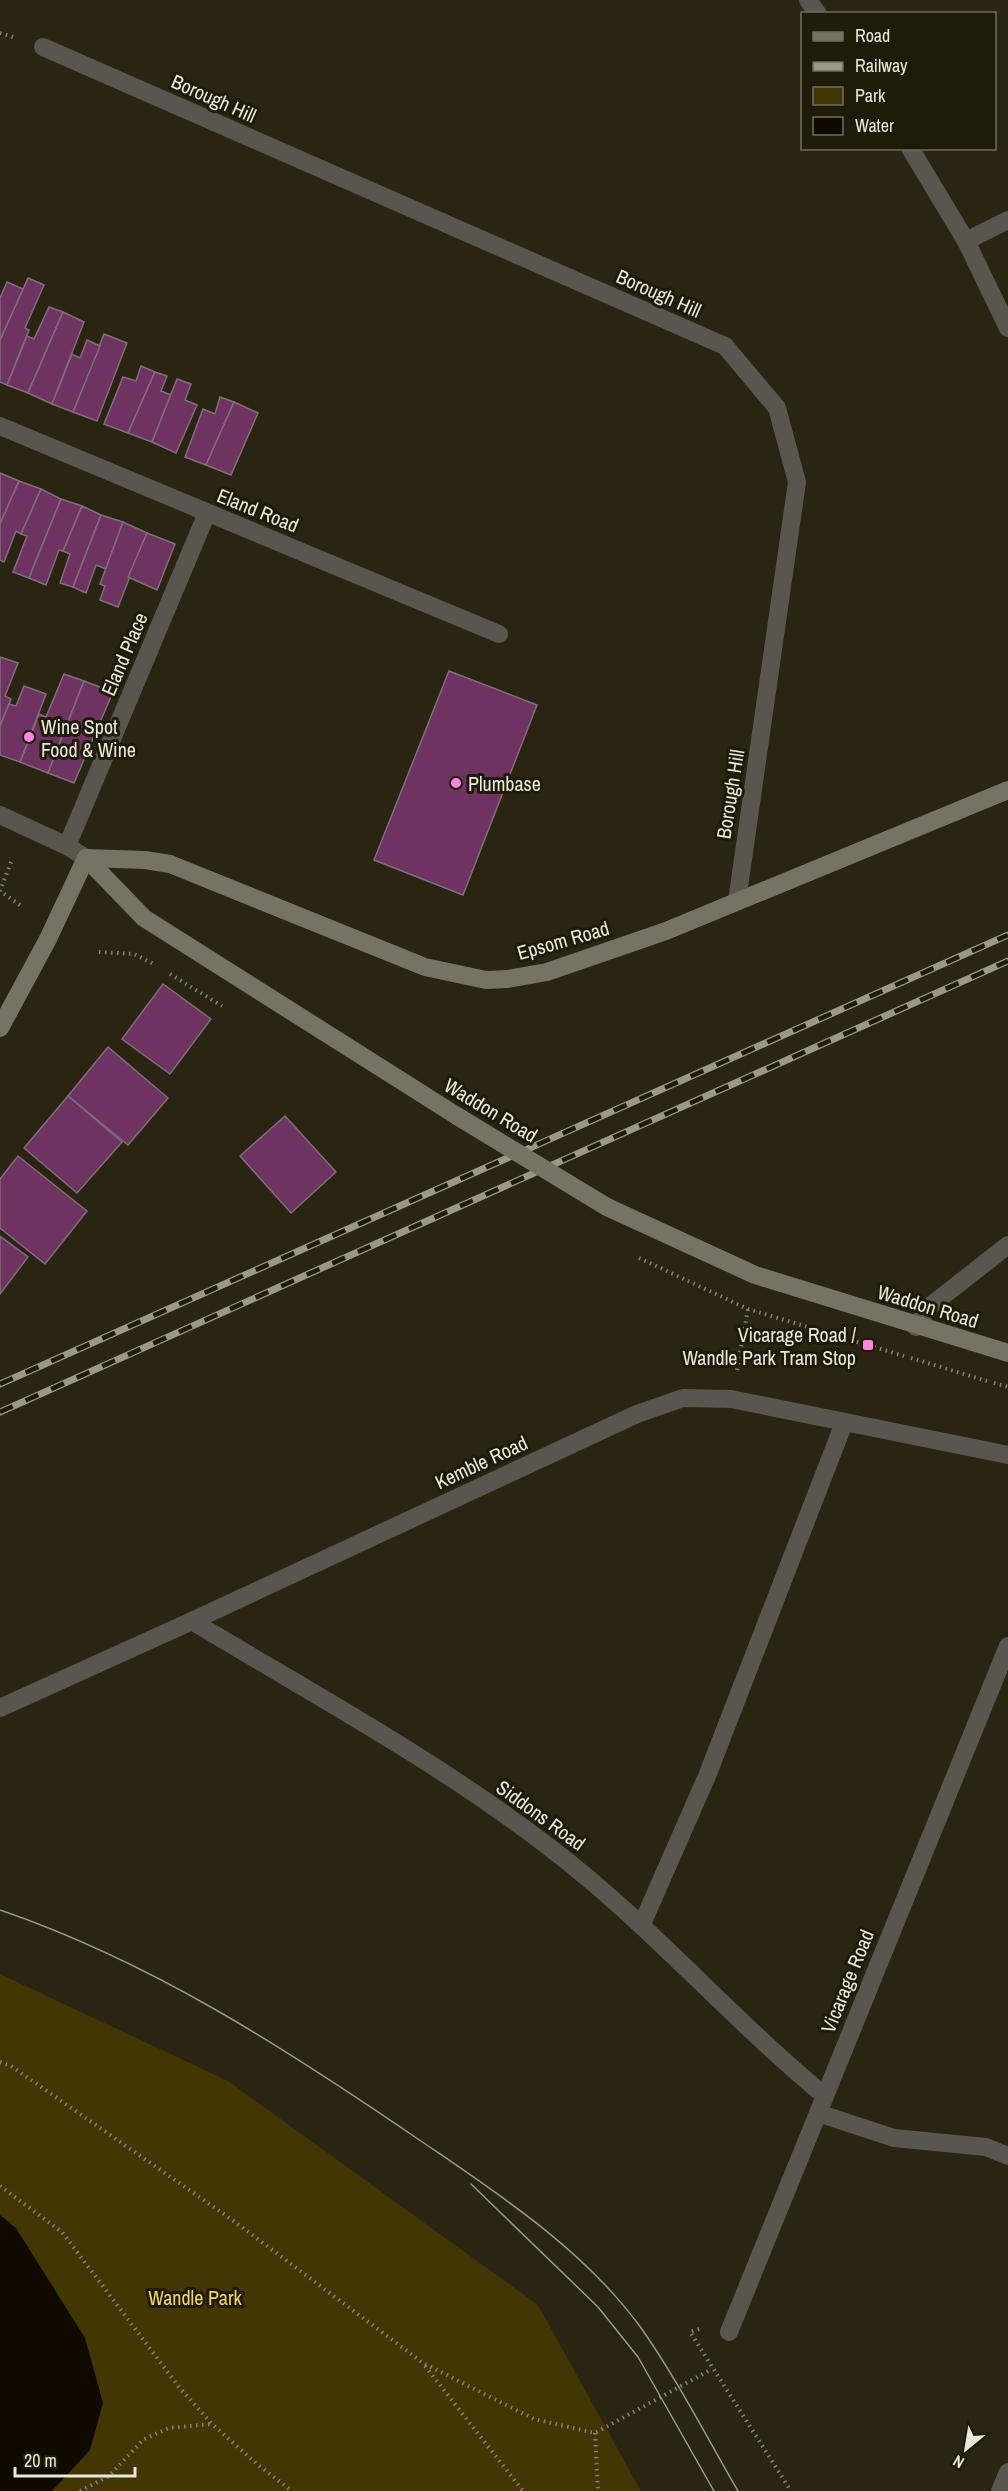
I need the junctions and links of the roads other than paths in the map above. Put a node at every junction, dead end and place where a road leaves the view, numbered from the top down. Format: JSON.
{"nodes":[{"id":1,"x":43,"y":47,"type":"dead end"},
{"id":2,"x":911,"y":150,"type":"edge"},
{"id":3,"x":1008,"y":220,"type":"edge"},
{"id":4,"x":966,"y":241,"type":"junction"},
{"id":5,"x":1008,"y":328,"type":"edge"},
{"id":6,"x":0,"y":426,"type":"edge"},
{"id":7,"x":207,"y":513,"type":"junction"},
{"id":8,"x":499,"y":634,"type":"dead end"},
{"id":9,"x":1008,"y":790,"type":"edge"},
{"id":10,"x":0,"y":815,"type":"edge"},
{"id":11,"x":67,"y":846,"type":"junction"},
{"id":12,"x":86,"y":858,"type":"junction"},
{"id":13,"x":737,"y":901,"type":"junction"},
{"id":14,"x":0,"y":1028,"type":"edge"},
{"id":15,"x":1008,"y":1245,"type":"edge"},
{"id":16,"x":916,"y":1327,"type":"junction"},
{"id":17,"x":1008,"y":1353,"type":"edge"},
{"id":18,"x":844,"y":1423,"type":"junction"},
{"id":19,"x":1008,"y":1455,"type":"edge"},
{"id":20,"x":192,"y":1621,"type":"junction"},
{"id":21,"x":1008,"y":1646,"type":"edge"},
{"id":22,"x":0,"y":1708,"type":"edge"},
{"id":23,"x":642,"y":1924,"type":"junction"},
{"id":24,"x":825,"y":2096,"type":"junction"},
{"id":25,"x":818,"y":2113,"type":"junction"},
{"id":26,"x":1008,"y":2156,"type":"edge"},
{"id":27,"x":729,"y":2332,"type":"dead end"},
{"id":28,"x":1008,"y":2472,"type":"edge"},
{"id":29,"x":1000,"y":2491,"type":"edge"}],
"edges":[{"from":1,"to":13,"type":"street","name":"Borough Hill"},
{"from":2,"to":4,"type":"street"},
{"from":3,"to":4,"type":"street"},
{"from":4,"to":5,"type":"street"},
{"from":6,"to":7,"type":"street","name":"Eland Road"},
{"from":7,"to":8,"type":"street","name":"Eland Road"},
{"from":7,"to":11,"type":"street","name":"Eland Place"},
{"from":9,"to":13,"type":"street","name":"Epsom Road"},
{"from":10,"to":11,"type":"street","name":"Waddon Road"},
{"from":11,"to":12,"type":"street","name":"Waddon Road"},
{"from":12,"to":13,"type":"street","name":"Epsom Road"},
{"from":12,"to":14,"type":"street"},
{"from":12,"to":16,"type":"street","name":"Waddon Road","bridge":true},
{"from":15,"to":16,"type":"street"},
{"from":16,"to":17,"type":"street","name":"Waddon Road"},
{"from":18,"to":19,"type":"street","name":"Kemble Road"},
{"from":18,"to":20,"type":"street","name":"Kemble Road"},
{"from":18,"to":23,"type":"street"},
{"from":20,"to":22,"type":"street","name":"Kemble Road"},
{"from":20,"to":23,"type":"street","name":"Siddons Road"},
{"from":21,"to":24,"type":"street","name":"Vicarage Road"},
{"from":23,"to":24,"type":"street","name":"Siddons Road"},
{"from":24,"to":25,"type":"street","name":"Vicarage Road"},
{"from":25,"to":26,"type":"street"},
{"from":25,"to":27,"type":"street","name":"Vicarage Road"},
{"from":28,"to":29,"type":"street"}]}
